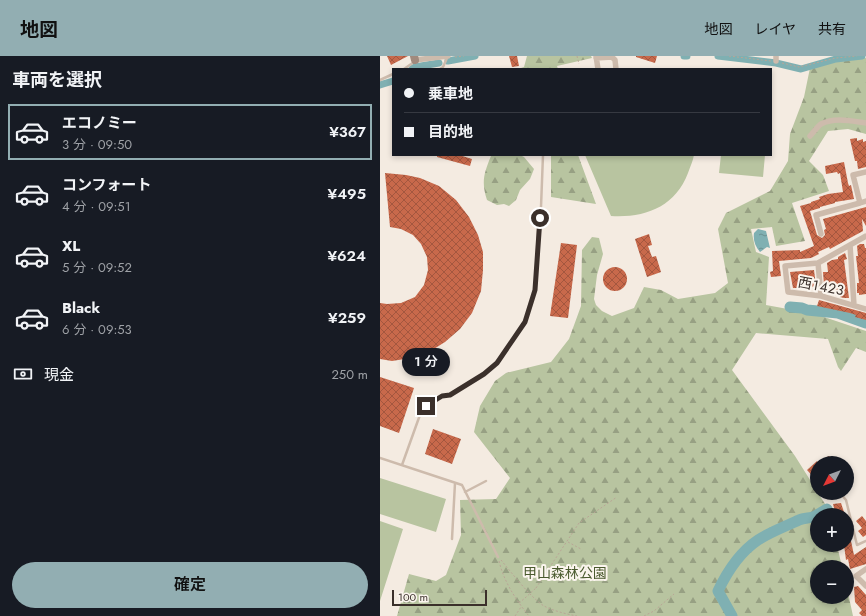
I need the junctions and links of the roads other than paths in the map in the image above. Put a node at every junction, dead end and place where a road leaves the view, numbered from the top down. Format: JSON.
{"nodes":[{"id":1,"x":448,"y":56,"type":"edge"},
{"id":2,"x":596,"y":57,"type":"edge"},
{"id":3,"x":415,"y":58,"type":"edge"},
{"id":4,"x":405,"y":68,"type":"edge"},
{"id":5,"x":442,"y":68,"type":"edge"},
{"id":6,"x":598,"y":68,"type":"edge"},
{"id":7,"x":616,"y":68,"type":"edge"},
{"id":8,"x":392,"y":74,"type":"edge"},
{"id":9,"x":380,"y":80,"type":"edge"},
{"id":10,"x":866,"y":123,"type":"edge"},
{"id":11,"x":810,"y":136,"type":"dead end"},
{"id":12,"x":543,"y":156,"type":"edge"},
{"id":13,"x":866,"y":172,"type":"edge"},
{"id":14,"x":863,"y":202,"type":"edge"},
{"id":15,"x":821,"y":234,"type":"dead end"},
{"id":16,"x":866,"y":236,"type":"edge"},
{"id":17,"x":850,"y":245,"type":"junction"},
{"id":18,"x":818,"y":262,"type":"junction"},
{"id":19,"x":821,"y":296,"type":"junction"},
{"id":20,"x":854,"y":305,"type":"junction"},
{"id":21,"x":866,"y":309,"type":"edge"},
{"id":22,"x":380,"y":458,"type":"edge"},
{"id":23,"x":402,"y":465,"type":"junction"},
{"id":24,"x":486,"y":481,"type":"dead end"},
{"id":25,"x":455,"y":483,"type":"junction"},
{"id":26,"x":465,"y":492,"type":"junction"},
{"id":27,"x":846,"y":500,"type":"edge"},
{"id":28,"x":452,"y":539,"type":"dead end"},
{"id":29,"x":866,"y":541,"type":"edge"},
{"id":30,"x":498,"y":557,"type":"road end"},
{"id":31,"x":866,"y":569,"type":"edge"},
{"id":32,"x":866,"y":586,"type":"edge"}],
"edges":[{"from":1,"to":3,"type":"street"},
{"from":1,"to":5,"type":"lane"},
{"from":2,"to":6,"type":"street"},
{"from":2,"to":7,"type":"street"},
{"from":3,"to":4,"type":"lane"},
{"from":8,"to":9,"type":"lane"},
{"from":10,"to":11,"type":"street"},
{"from":12,"to":23,"type":"lane"},
{"from":13,"to":14,"type":"street"},
{"from":14,"to":15,"type":"street"},
{"from":16,"to":17,"type":"street","name":"西１４２３"},
{"from":17,"to":18,"type":"street","name":"西１４２３"},
{"from":17,"to":20,"type":"street"},
{"from":18,"to":19,"type":"street"},
{"from":18,"to":19,"type":"street","name":"西１４２３"},
{"from":19,"to":20,"type":"street","name":"西１４２３"},
{"from":20,"to":21,"type":"street","name":"西１４２３"},
{"from":22,"to":23,"type":"lane"},
{"from":23,"to":25,"type":"lane"},
{"from":24,"to":26,"type":"lane"},
{"from":25,"to":26,"type":"lane"},
{"from":25,"to":28,"type":"lane"},
{"from":26,"to":30,"type":"lane"},
{"from":27,"to":29,"type":"lane"},
{"from":31,"to":32,"type":"street"}]}
